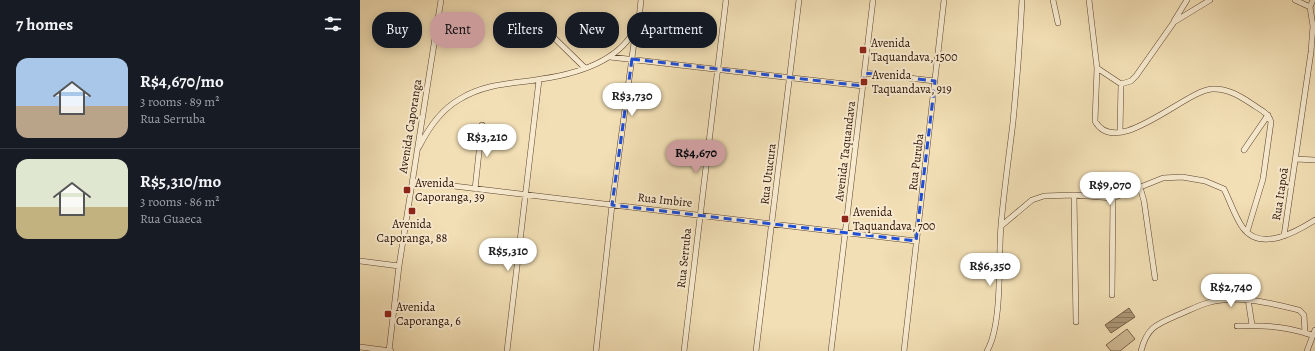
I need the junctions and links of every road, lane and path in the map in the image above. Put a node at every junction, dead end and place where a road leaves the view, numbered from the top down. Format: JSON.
{"nodes":[{"id":1,"x":441,"y":0,"type":"edge"},
{"id":2,"x":641,"y":0,"type":"edge"},
{"id":3,"x":726,"y":0,"type":"edge"},
{"id":4,"x":799,"y":0,"type":"edge"},
{"id":5,"x":872,"y":0,"type":"edge"},
{"id":6,"x":944,"y":0,"type":"edge"},
{"id":7,"x":1022,"y":0,"type":"edge"},
{"id":8,"x":1053,"y":0,"type":"edge"},
{"id":9,"x":1089,"y":0,"type":"edge"},
{"id":10,"x":1187,"y":0,"type":"edge"},
{"id":11,"x":1210,"y":0,"type":"edge"},
{"id":12,"x":1295,"y":0,"type":"edge"},
{"id":13,"x":1313,"y":0,"type":"edge"},
{"id":14,"x":1310,"y":7,"type":"junction"},
{"id":15,"x":639,"y":12,"type":"edge"},
{"id":16,"x":1174,"y":22,"type":"junction"},
{"id":17,"x":1058,"y":23,"type":"dead end"},
{"id":18,"x":627,"y":38,"type":"edge"},
{"id":19,"x":557,"y":41,"type":"edge"},
{"id":20,"x":633,"y":48,"type":"edge"},
{"id":21,"x":1313,"y":52,"type":"edge"},
{"id":22,"x":610,"y":57,"type":"junction"},
{"id":23,"x":632,"y":58,"type":"junction"},
{"id":24,"x":584,"y":68,"type":"junction"},
{"id":25,"x":717,"y":68,"type":"junction"},
{"id":26,"x":1097,"y":68,"type":"junction"},
{"id":27,"x":865,"y":73,"type":"junction"},
{"id":28,"x":788,"y":78,"type":"junction"},
{"id":29,"x":539,"y":80,"type":"junction"},
{"id":30,"x":935,"y":81,"type":"junction"},
{"id":31,"x":1121,"y":84,"type":"junction"},
{"id":32,"x":863,"y":86,"type":"junction"},
{"id":33,"x":1268,"y":115,"type":"junction"},
{"id":34,"x":482,"y":125,"type":"dead end"},
{"id":35,"x":1120,"y":132,"type":"junction"},
{"id":36,"x":1244,"y":150,"type":"dead end"},
{"id":37,"x":417,"y":151,"type":"junction"},
{"id":38,"x":1296,"y":159,"type":"junction"},
{"id":39,"x":1315,"y":160,"type":"edge"},
{"id":40,"x":412,"y":181,"type":"junction"},
{"id":41,"x":1140,"y":187,"type":"junction"},
{"id":42,"x":475,"y":189,"type":"junction"},
{"id":43,"x":525,"y":195,"type":"junction"},
{"id":44,"x":1074,"y":195,"type":"junction"},
{"id":45,"x":1113,"y":198,"type":"junction"},
{"id":46,"x":612,"y":205,"type":"junction"},
{"id":47,"x":699,"y":214,"type":"junction"},
{"id":48,"x":1315,"y":220,"type":"edge"},
{"id":49,"x":772,"y":224,"type":"junction"},
{"id":50,"x":1000,"y":226,"type":"junction"},
{"id":51,"x":1247,"y":232,"type":"junction"},
{"id":52,"x":846,"y":233,"type":"junction"},
{"id":53,"x":1284,"y":236,"type":"junction"},
{"id":54,"x":916,"y":241,"type":"junction"},
{"id":55,"x":360,"y":261,"type":"edge"},
{"id":56,"x":399,"y":266,"type":"junction"},
{"id":57,"x":1155,"y":278,"type":"dead end"},
{"id":58,"x":1112,"y":295,"type":"dead end"},
{"id":59,"x":1248,"y":299,"type":"junction"},
{"id":60,"x":1076,"y":322,"type":"dead end"},
{"id":61,"x":1252,"y":325,"type":"junction"},
{"id":62,"x":1236,"y":326,"type":"dead end"},
{"id":63,"x":1315,"y":330,"type":"edge"},
{"id":64,"x":1305,"y":333,"type":"junction"},
{"id":65,"x":1312,"y":335,"type":"junction"},
{"id":66,"x":360,"y":347,"type":"edge"},
{"id":67,"x":390,"y":351,"type":"edge"},
{"id":68,"x":507,"y":351,"type":"edge"},
{"id":69,"x":596,"y":351,"type":"edge"},
{"id":70,"x":684,"y":351,"type":"edge"},
{"id":71,"x":756,"y":351,"type":"edge"},
{"id":72,"x":831,"y":351,"type":"edge"},
{"id":73,"x":904,"y":351,"type":"edge"},
{"id":74,"x":987,"y":351,"type":"edge"},
{"id":75,"x":1141,"y":351,"type":"edge"},
{"id":76,"x":1307,"y":351,"type":"edge"}],
"edges":[{"from":1,"to":37,"type":"street","name":"Avenida Caporanga"},
{"from":2,"to":15,"type":"street"},
{"from":3,"to":25,"type":"street","name":"Rua Serruba"},
{"from":4,"to":28,"type":"street","name":"Rua Utucura"},
{"from":5,"to":27,"type":"street","name":"Avenida Taquandava"},
{"from":6,"to":30,"type":"street","name":"Rua Puruba"},
{"from":7,"to":50,"type":"street"},
{"from":8,"to":17,"type":"street"},
{"from":9,"to":26,"type":"street"},
{"from":10,"to":16,"type":"street"},
{"from":11,"to":16,"type":"street"},
{"from":12,"to":14,"type":"street"},
{"from":13,"to":14,"type":"street"},
{"from":14,"to":21,"type":"street","name":"Rua Itapoã"},
{"from":16,"to":31,"type":"street"},
{"from":18,"to":22,"type":"street"},
{"from":19,"to":24,"type":"street"},
{"from":20,"to":23,"type":"street"},
{"from":21,"to":38,"type":"street","name":"Rua Itapoã"},
{"from":22,"to":23,"type":"street"},
{"from":22,"to":24,"type":"street"},
{"from":23,"to":25,"type":"street"},
{"from":23,"to":46,"type":"street"},
{"from":24,"to":29,"type":"street"},
{"from":25,"to":28,"type":"street"},
{"from":25,"to":47,"type":"street","name":"Rua Serruba"},
{"from":26,"to":31,"type":"street"},
{"from":26,"to":35,"type":"street"},
{"from":27,"to":30,"type":"street"},
{"from":27,"to":32,"type":"street","name":"Avenida Taquandava"},
{"from":28,"to":32,"type":"street"},
{"from":28,"to":49,"type":"street","name":"Rua Utucura"},
{"from":29,"to":37,"type":"street"},
{"from":29,"to":43,"type":"street"},
{"from":30,"to":54,"type":"street","name":"Rua Puruba"},
{"from":31,"to":35,"type":"street"},
{"from":32,"to":52,"type":"street","name":"Avenida Taquandava"},
{"from":33,"to":35,"type":"street"},
{"from":33,"to":36,"type":"street"},
{"from":33,"to":51,"type":"street"},
{"from":34,"to":42,"type":"street"},
{"from":37,"to":40,"type":"street","name":"Avenida Caporanga"},
{"from":38,"to":39,"type":"street"},
{"from":38,"to":53,"type":"street","name":"Rua Itapoã"},
{"from":40,"to":42,"type":"street","name":"Rua Imbire"},
{"from":40,"to":56,"type":"street","name":"Avenida Caporanga"},
{"from":41,"to":45,"type":"street"},
{"from":41,"to":51,"type":"street"},
{"from":41,"to":57,"type":"street"},
{"from":42,"to":43,"type":"street","name":"Rua Imbire"},
{"from":43,"to":46,"type":"street","name":"Rua Imbire"},
{"from":43,"to":68,"type":"street"},
{"from":44,"to":45,"type":"street"},
{"from":44,"to":50,"type":"street"},
{"from":44,"to":60,"type":"street"},
{"from":45,"to":58,"type":"street"},
{"from":46,"to":47,"type":"street","name":"Rua Imbire"},
{"from":46,"to":69,"type":"street"},
{"from":47,"to":49,"type":"street","name":"Rua Imbire"},
{"from":47,"to":70,"type":"street","name":"Rua Serruba"},
{"from":48,"to":53,"type":"street"},
{"from":49,"to":52,"type":"street","name":"Rua Imbire"},
{"from":49,"to":71,"type":"street","name":"Rua Utucura"},
{"from":50,"to":74,"type":"street"},
{"from":51,"to":53,"type":"street","name":"Rua Itapoã"},
{"from":52,"to":54,"type":"street","name":"Rua Imbire"},
{"from":52,"to":72,"type":"street","name":"Avenida Taquandava"},
{"from":54,"to":73,"type":"street","name":"Rua Puruba"},
{"from":55,"to":56,"type":"street"},
{"from":56,"to":67,"type":"street","name":"Avenida Caporanga"},
{"from":59,"to":61,"type":"street"},
{"from":59,"to":64,"type":"street"},
{"from":59,"to":75,"type":"street"},
{"from":61,"to":62,"type":"street"},
{"from":61,"to":64,"type":"street"},
{"from":63,"to":65,"type":"street"},
{"from":64,"to":65,"type":"street"},
{"from":65,"to":76,"type":"street"},
{"from":66,"to":67,"type":"street"}]}
